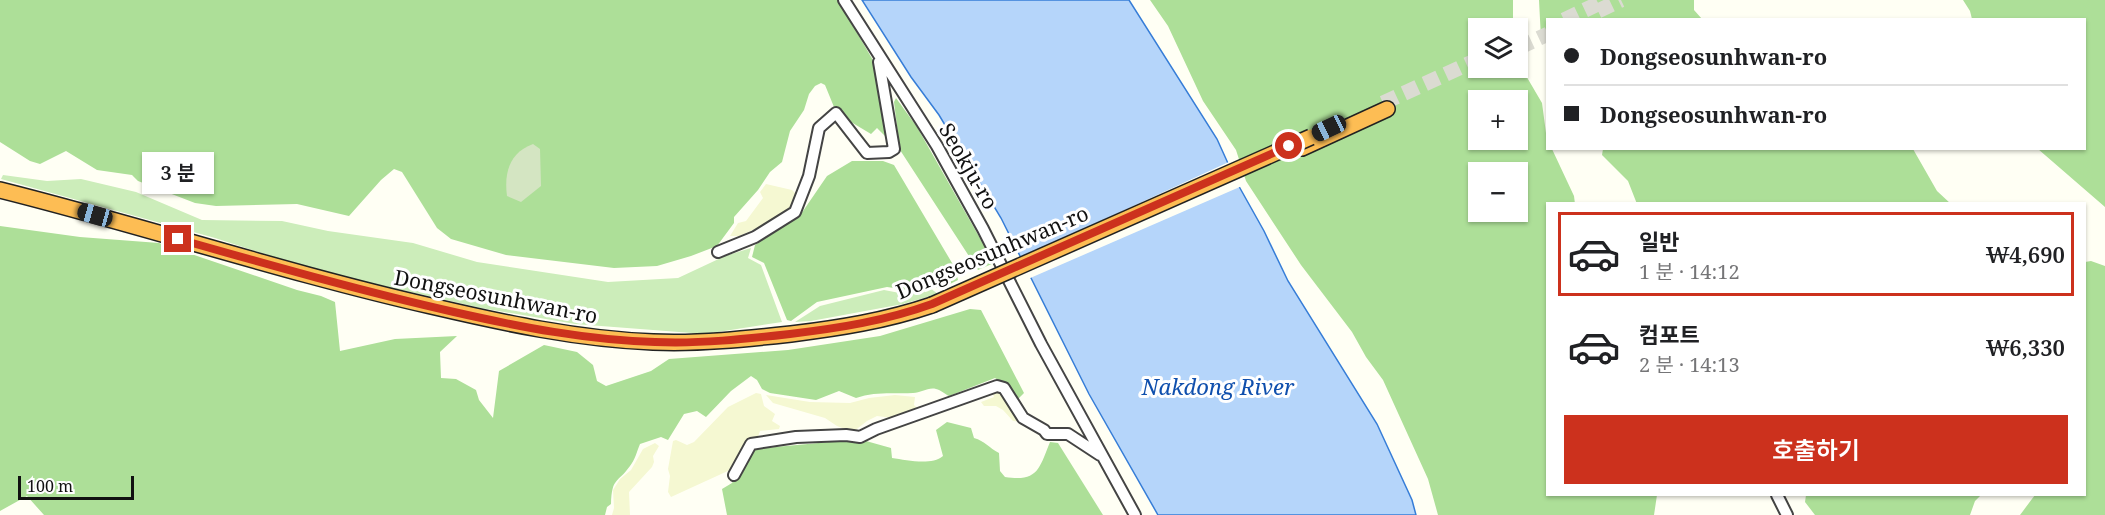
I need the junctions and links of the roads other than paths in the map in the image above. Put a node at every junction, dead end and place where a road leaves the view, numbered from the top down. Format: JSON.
{"nodes":[{"id":1,"x":844,"y":0,"type":"edge"},
{"id":2,"x":878,"y":56,"type":"junction"},
{"id":3,"x":1385,"y":106,"type":"tunnel mouth"},
{"id":4,"x":0,"y":190,"type":"edge"},
{"id":5,"x":0,"y":198,"type":"edge"},
{"id":6,"x":718,"y":252,"type":"dead end"},
{"id":7,"x":932,"y":309,"type":"junction"},
{"id":8,"x":1102,"y":457,"type":"junction"},
{"id":9,"x":734,"y":475,"type":"dead end"},
{"id":10,"x":1778,"y":496,"type":"edge"},
{"id":11,"x":1135,"y":515,"type":"edge"},
{"id":12,"x":1787,"y":515,"type":"edge"}],
"edges":[{"from":1,"to":2,"type":"street","name":"Seokju-ro"},
{"from":2,"to":6,"type":"street"},
{"from":2,"to":8,"type":"street","name":"Seokju-ro"},
{"from":3,"to":7,"type":"highway","name":"Dongseosunhwan-ro","bridge":true},
{"from":4,"to":7,"type":"highway","name":"Dongseosunhwan-ro"},
{"from":5,"to":7,"type":"highway","name":"Dongseosunhwan-ro"},
{"from":8,"to":9,"type":"street"},
{"from":8,"to":11,"type":"street","name":"Seokju-ro"},
{"from":10,"to":12,"type":"street"}]}
